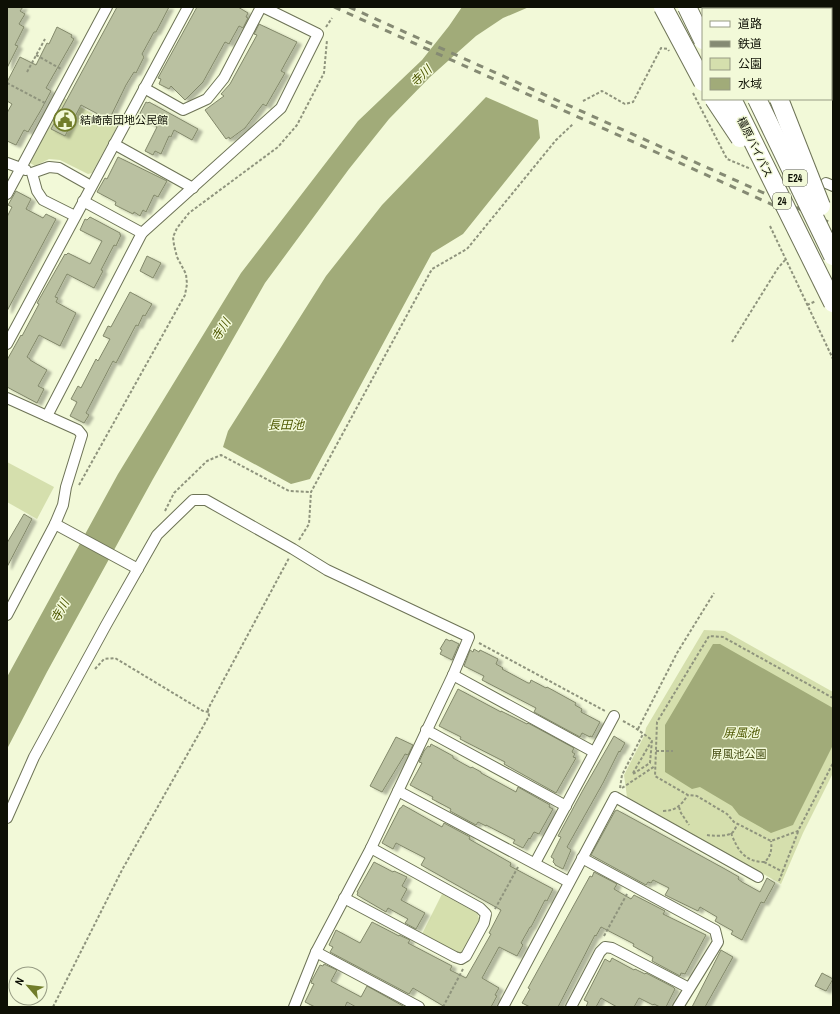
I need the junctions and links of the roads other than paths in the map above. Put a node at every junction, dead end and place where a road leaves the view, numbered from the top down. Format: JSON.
{"nodes":[{"id":1,"x":107,"y":7,"type":"edge"},
{"id":2,"x":188,"y":7,"type":"edge"},
{"id":3,"x":262,"y":7,"type":"edge"},
{"id":4,"x":663,"y":7,"type":"edge"},
{"id":5,"x":687,"y":7,"type":"edge"},
{"id":6,"x":694,"y":7,"type":"edge"},
{"id":7,"x":702,"y":23,"type":"edge"},
{"id":8,"x":702,"y":38,"type":"edge"},
{"id":9,"x":702,"y":80,"type":"edge"},
{"id":10,"x":144,"y":88,"type":"junction"},
{"id":11,"x":715,"y":100,"type":"edge"},
{"id":12,"x":732,"y":100,"type":"edge"},
{"id":13,"x":738,"y":100,"type":"edge"},
{"id":14,"x":757,"y":100,"type":"edge"},
{"id":15,"x":766,"y":100,"type":"edge"},
{"id":16,"x":779,"y":100,"type":"edge"},
{"id":17,"x":114,"y":144,"type":"junction"},
{"id":18,"x":7,"y":163,"type":"edge"},
{"id":19,"x":21,"y":168,"type":"junction"},
{"id":20,"x":32,"y":173,"type":"junction"},
{"id":21,"x":92,"y":186,"type":"junction"},
{"id":22,"x":193,"y":188,"type":"junction"},
{"id":23,"x":7,"y":194,"type":"edge"},
{"id":24,"x":780,"y":197,"type":"junction"},
{"id":25,"x":83,"y":201,"type":"junction"},
{"id":26,"x":75,"y":216,"type":"junction"},
{"id":27,"x":142,"y":233,"type":"junction"},
{"id":28,"x":833,"y":238,"type":"edge"},
{"id":29,"x":833,"y":244,"type":"edge"},
{"id":30,"x":833,"y":256,"type":"edge"},
{"id":31,"x":833,"y":296,"type":"edge"},
{"id":32,"x":833,"y":303,"type":"edge"},
{"id":33,"x":7,"y":344,"type":"edge"},
{"id":34,"x":7,"y":398,"type":"edge"},
{"id":35,"x":47,"y":416,"type":"junction"},
{"id":36,"x":58,"y":525,"type":"junction"},
{"id":37,"x":134,"y":567,"type":"junction"},
{"id":38,"x":7,"y":615,"type":"edge"},
{"id":39,"x":453,"y":675,"type":"junction"},
{"id":40,"x":614,"y":716,"type":"road end"},
{"id":41,"x":426,"y":730,"type":"junction"},
{"id":42,"x":594,"y":752,"type":"junction"},
{"id":43,"x":398,"y":791,"type":"junction"},
{"id":44,"x":566,"y":806,"type":"junction"},
{"id":45,"x":7,"y":818,"type":"edge"},
{"id":46,"x":371,"y":848,"type":"junction"},
{"id":47,"x":582,"y":858,"type":"junction"},
{"id":48,"x":535,"y":863,"type":"junction"},
{"id":49,"x":758,"y":877,"type":"dead end"},
{"id":50,"x":569,"y":882,"type":"junction"},
{"id":51,"x":344,"y":898,"type":"junction"},
{"id":52,"x":316,"y":952,"type":"junction"},
{"id":53,"x":690,"y":988,"type":"junction"},
{"id":54,"x":294,"y":1007,"type":"edge"},
{"id":55,"x":418,"y":1007,"type":"edge"},
{"id":56,"x":503,"y":1007,"type":"edge"},
{"id":57,"x":572,"y":1007,"type":"edge"},
{"id":58,"x":678,"y":1007,"type":"edge"}],
"edges":[{"from":1,"to":19,"type":"street"},
{"from":2,"to":10,"type":"street"},
{"from":3,"to":10,"type":"street"},
{"from":3,"to":22,"type":"street"},
{"from":4,"to":9,"type":"highway","bridge":true},
{"from":5,"to":8,"type":"highway","bridge":true},
{"from":6,"to":7,"type":"highway"},
{"from":10,"to":17,"type":"street"},
{"from":11,"to":24,"type":"highway","bridge":true},
{"from":12,"to":24,"type":"highway","name":"橿原バイパス","number":"24","bridge":true},
{"from":13,"to":31,"type":"highway","number":"E24"},
{"from":14,"to":30,"type":"highway","number":"E24","bridge":true},
{"from":15,"to":29,"type":"highway"},
{"from":16,"to":28,"type":"highway","bridge":true},
{"from":17,"to":21,"type":"street"},
{"from":17,"to":22,"type":"street"},
{"from":18,"to":19,"type":"street"},
{"from":19,"to":20,"type":"street"},
{"from":19,"to":23,"type":"street"},
{"from":20,"to":21,"type":"street"},
{"from":20,"to":26,"type":"street"},
{"from":21,"to":25,"type":"street"},
{"from":22,"to":27,"type":"street"},
{"from":24,"to":32,"type":"highway","name":"橿原バイパス","number":"24","bridge":true},
{"from":25,"to":26,"type":"street"},
{"from":25,"to":27,"type":"street"},
{"from":26,"to":33,"type":"street"},
{"from":27,"to":35,"type":"street"},
{"from":34,"to":35,"type":"street"},
{"from":35,"to":36,"type":"street"},
{"from":36,"to":37,"type":"street"},
{"from":36,"to":38,"type":"street"},
{"from":37,"to":39,"type":"street"},
{"from":37,"to":45,"type":"street"},
{"from":39,"to":41,"type":"street"},
{"from":39,"to":42,"type":"street"},
{"from":40,"to":42,"type":"street"},
{"from":41,"to":43,"type":"street"},
{"from":41,"to":44,"type":"street"},
{"from":42,"to":44,"type":"street"},
{"from":43,"to":46,"type":"street"},
{"from":43,"to":48,"type":"street"},
{"from":44,"to":48,"type":"street"},
{"from":46,"to":51,"type":"street"},
{"from":46,"to":51,"type":"street"},
{"from":47,"to":49,"type":"street"},
{"from":47,"to":50,"type":"street"},
{"from":47,"to":53,"type":"street"},
{"from":48,"to":50,"type":"street"},
{"from":50,"to":56,"type":"street"},
{"from":51,"to":52,"type":"street"},
{"from":52,"to":54,"type":"street"},
{"from":52,"to":55,"type":"street"},
{"from":53,"to":57,"type":"street"},
{"from":53,"to":58,"type":"street"}]}
